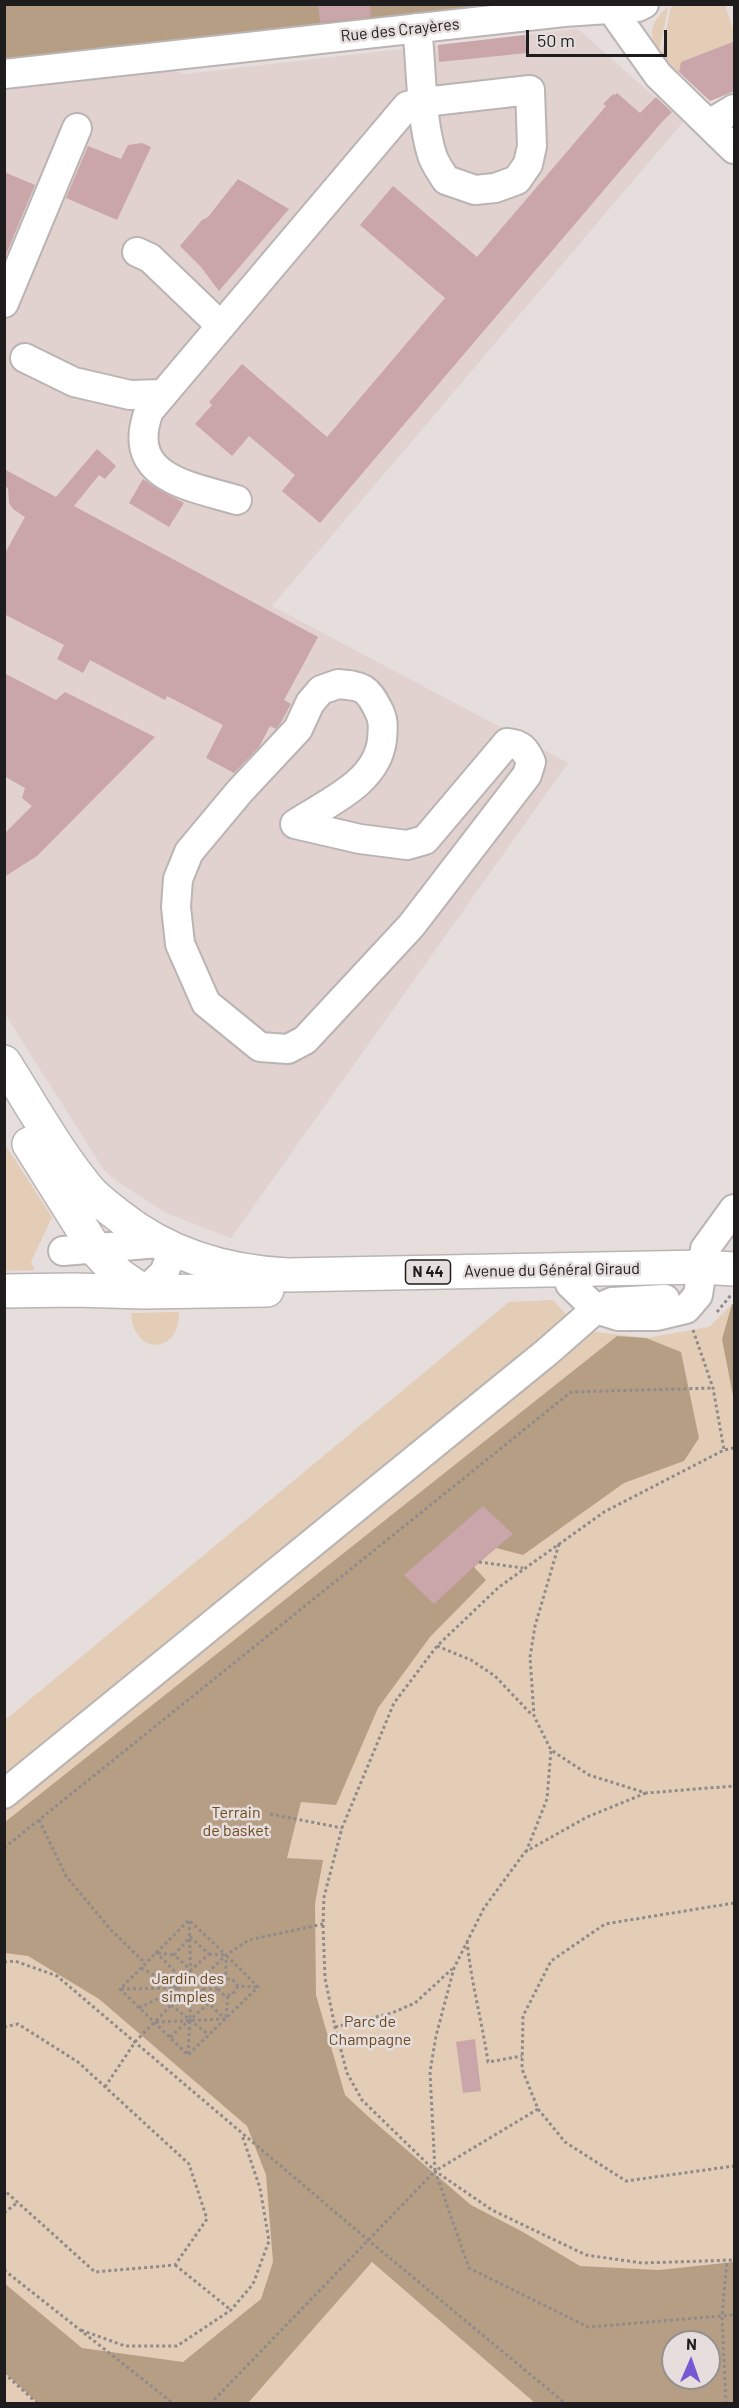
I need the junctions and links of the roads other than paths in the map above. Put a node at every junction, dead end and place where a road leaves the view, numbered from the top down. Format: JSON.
{"nodes":[{"id":1,"x":644,"y":4,"type":"edge"},
{"id":2,"x":611,"y":7,"type":"edge"},
{"id":3,"x":563,"y":8,"type":"edge"},
{"id":4,"x":417,"y":28,"type":"junction"},
{"id":5,"x":4,"y":74,"type":"edge"},
{"id":6,"x":733,"y":101,"type":"edge"},
{"id":7,"x":710,"y":124,"type":"junction"},
{"id":8,"x":77,"y":128,"type":"dead end"},
{"id":9,"x":735,"y":149,"type":"edge"},
{"id":10,"x":137,"y":252,"type":"dead end"},
{"id":11,"x":4,"y":303,"type":"edge"},
{"id":12,"x":221,"y":326,"type":"junction"},
{"id":13,"x":25,"y":358,"type":"dead end"},
{"id":14,"x":163,"y":394,"type":"junction"},
{"id":15,"x":237,"y":500,"type":"dead end"},
{"id":16,"x":295,"y":824,"type":"joint"},
{"id":17,"x":4,"y":1062,"type":"edge"},
{"id":18,"x":4,"y":1104,"type":"edge"},
{"id":19,"x":735,"y":1209,"type":"edge"},
{"id":20,"x":166,"y":1246,"type":"junction"},
{"id":21,"x":95,"y":1249,"type":"junction"},
{"id":22,"x":735,"y":1269,"type":"edge"},
{"id":23,"x":735,"y":1283,"type":"edge"},
{"id":24,"x":570,"y":1284,"type":"junction"},
{"id":25,"x":91,"y":1290,"type":"junction"},
{"id":26,"x":4,"y":1291,"type":"edge"},
{"id":27,"x":144,"y":1292,"type":"junction"},
{"id":28,"x":684,"y":1293,"type":"junction"},
{"id":29,"x":586,"y":1317,"type":"junction"},
{"id":30,"x":4,"y":1794,"type":"edge"}],
"edges":[{"from":1,"to":2,"type":"street","name":"Rue des Crayères"},
{"from":2,"to":3,"type":"street","name":"Rue des Crayères"},
{"from":2,"to":7,"type":"street"},
{"from":3,"to":4,"type":"street","name":"Rue des Crayères"},
{"from":4,"to":5,"type":"street","name":"Rue des Crayères"},
{"from":4,"to":12,"type":"street"},
{"from":6,"to":7,"type":"street"},
{"from":7,"to":9,"type":"street"},
{"from":8,"to":11,"type":"street"},
{"from":10,"to":12,"type":"street"},
{"from":12,"to":14,"type":"street"},
{"from":13,"to":14,"type":"street"},
{"from":14,"to":15,"type":"street"},
{"from":16,"to":16,"type":"street"},
{"from":17,"to":20,"type":"main road","number":"N 44"},
{"from":18,"to":21,"type":"main road"},
{"from":19,"to":28,"type":"street"},
{"from":20,"to":21,"type":"street"},
{"from":20,"to":27,"type":"street"},
{"from":20,"to":28,"type":"main road","name":"Avenue du Général Giraud","number":"N 44"},
{"from":21,"to":25,"type":"street"},
{"from":21,"to":27,"type":"main road"},
{"from":22,"to":28,"type":"main road","name":"Avenue du Général Giraud","number":"N 44"},
{"from":23,"to":28,"type":"main road","number":"N 44"},
{"from":24,"to":27,"type":"main road","name":"Avenue du Général Giraud","number":"N 44"},
{"from":24,"to":28,"type":"main road","name":"Avenue du Général Giraud","number":"N 44"},
{"from":24,"to":29,"type":"street","name":"Avenue du Général Giraud"},
{"from":25,"to":26,"type":"main road","name":"Avenue du Général Giraud"},
{"from":25,"to":27,"type":"main road","name":"Avenue du Général Giraud"},
{"from":28,"to":29,"type":"street","name":"Avenue du Général Giraud"},
{"from":29,"to":30,"type":"street"}]}
